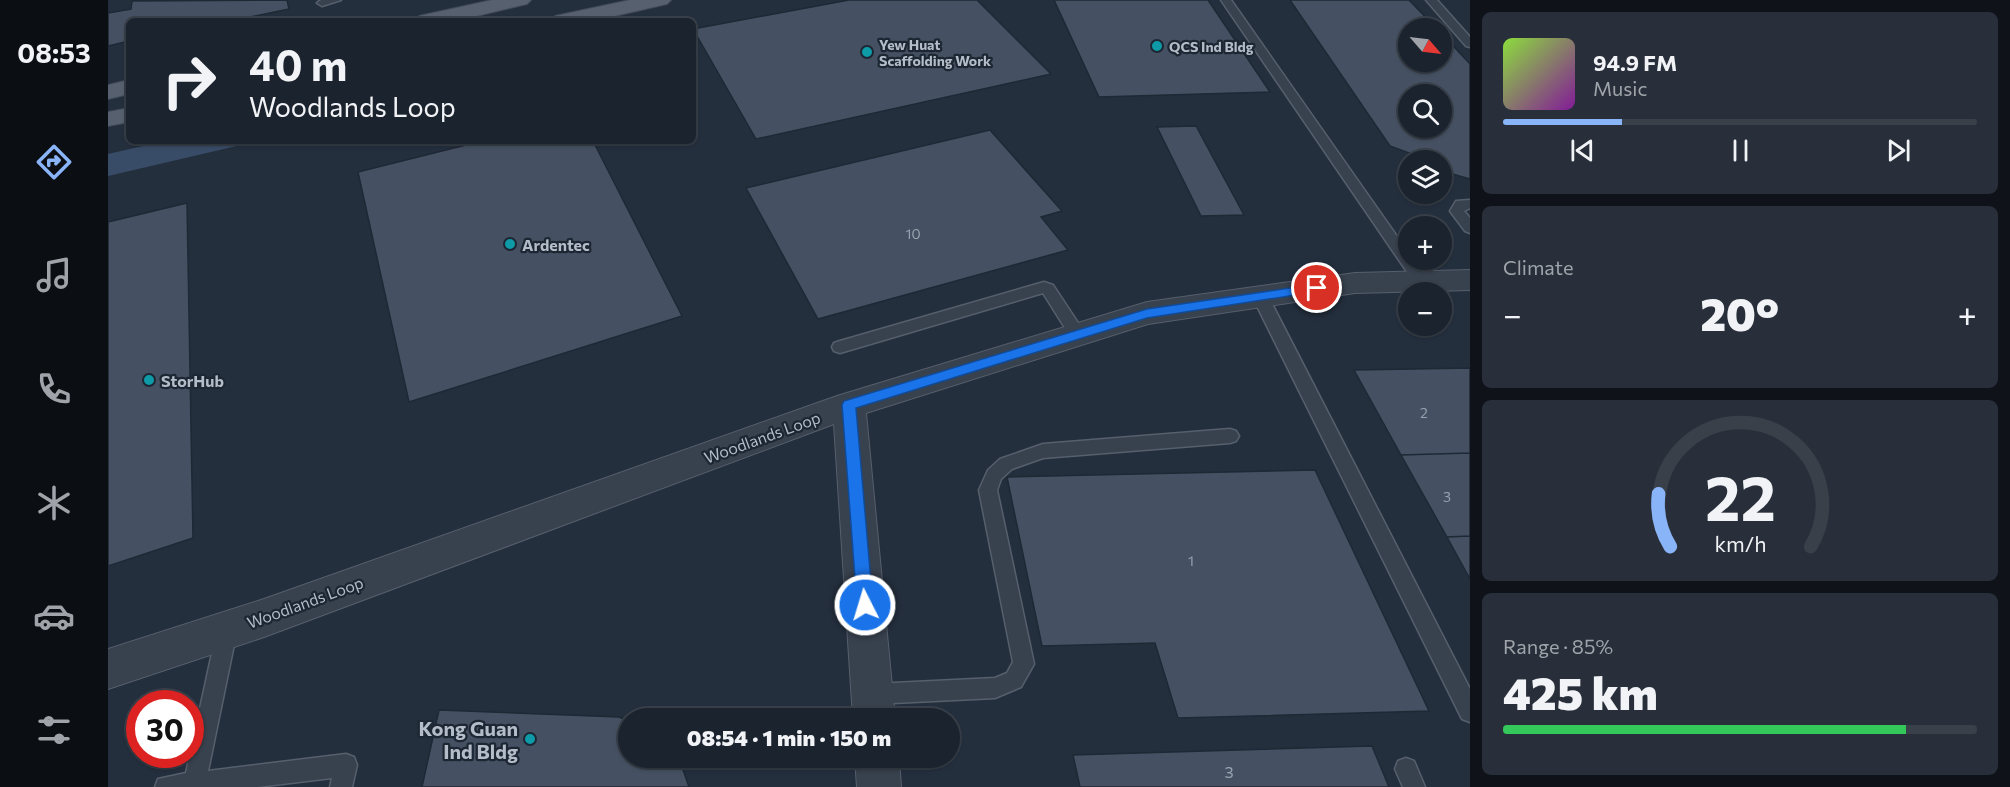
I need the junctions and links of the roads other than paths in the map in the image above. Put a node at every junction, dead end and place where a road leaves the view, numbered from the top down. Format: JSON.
{"nodes":[{"id":1,"x":336,"y":0,"type":"edge"},
{"id":2,"x":520,"y":0,"type":"edge"},
{"id":3,"x":660,"y":0,"type":"edge"},
{"id":4,"x":1226,"y":0,"type":"edge"},
{"id":5,"x":1431,"y":0,"type":"edge"},
{"id":6,"x":322,"y":3,"type":"dead end"},
{"id":7,"x":497,"y":3,"type":"edge"},
{"id":8,"x":439,"y":18,"type":"edge"},
{"id":9,"x":577,"y":18,"type":"edge"},
{"id":10,"x":1470,"y":44,"type":"edge"},
{"id":11,"x":126,"y":88,"type":"edge"},
{"id":12,"x":108,"y":92,"type":"edge"},
{"id":13,"x":126,"y":116,"type":"edge"},
{"id":14,"x":108,"y":119,"type":"edge"},
{"id":15,"x":1470,"y":204,"type":"edge"},
{"id":16,"x":1470,"y":228,"type":"edge"},
{"id":17,"x":1470,"y":280,"type":"edge"},
{"id":18,"x":1421,"y":281,"type":"junction"},
{"id":19,"x":1260,"y":296,"type":"junction"},
{"id":20,"x":1078,"y":335,"type":"junction"},
{"id":21,"x":840,"y":347,"type":"dead end"},
{"id":22,"x":849,"y":405,"type":"junction"},
{"id":23,"x":1230,"y":436,"type":"dead end"},
{"id":24,"x":227,"y":629,"type":"junction"},
{"id":25,"x":108,"y":669,"type":"edge"},
{"id":26,"x":874,"y":706,"type":"edge"},
{"id":27,"x":1470,"y":711,"type":"edge"},
{"id":28,"x":878,"y":768,"type":"edge"},
{"id":29,"x":195,"y":782,"type":"junction"},
{"id":30,"x":166,"y":787,"type":"edge"},
{"id":31,"x":341,"y":787,"type":"edge"},
{"id":32,"x":879,"y":787,"type":"edge"}],
"edges":[{"from":1,"to":6,"type":"lane"},
{"from":2,"to":7,"type":"main road"},
{"from":3,"to":9,"type":"main road"},
{"from":4,"to":18,"type":"lane"},
{"from":5,"to":10,"type":"lane"},
{"from":7,"to":8,"type":"main road"},
{"from":11,"to":12,"type":"main road"},
{"from":13,"to":14,"type":"main road"},
{"from":15,"to":16,"type":"lane"},
{"from":17,"to":18,"type":"street","name":"Woodlands Loop"},
{"from":18,"to":19,"type":"street","name":"Woodlands Loop"},
{"from":19,"to":20,"type":"street","name":"Woodlands Loop"},
{"from":19,"to":27,"type":"lane"},
{"from":20,"to":21,"type":"lane"},
{"from":20,"to":22,"type":"street","name":"Woodlands Loop"},
{"from":22,"to":24,"type":"street","name":"Woodlands Loop"},
{"from":22,"to":26,"type":"street"},
{"from":23,"to":26,"type":"lane"},
{"from":24,"to":25,"type":"street","name":"Woodlands Loop"},
{"from":24,"to":29,"type":"lane"},
{"from":28,"to":32,"type":"street"},
{"from":29,"to":30,"type":"lane"},
{"from":29,"to":31,"type":"lane"}]}
